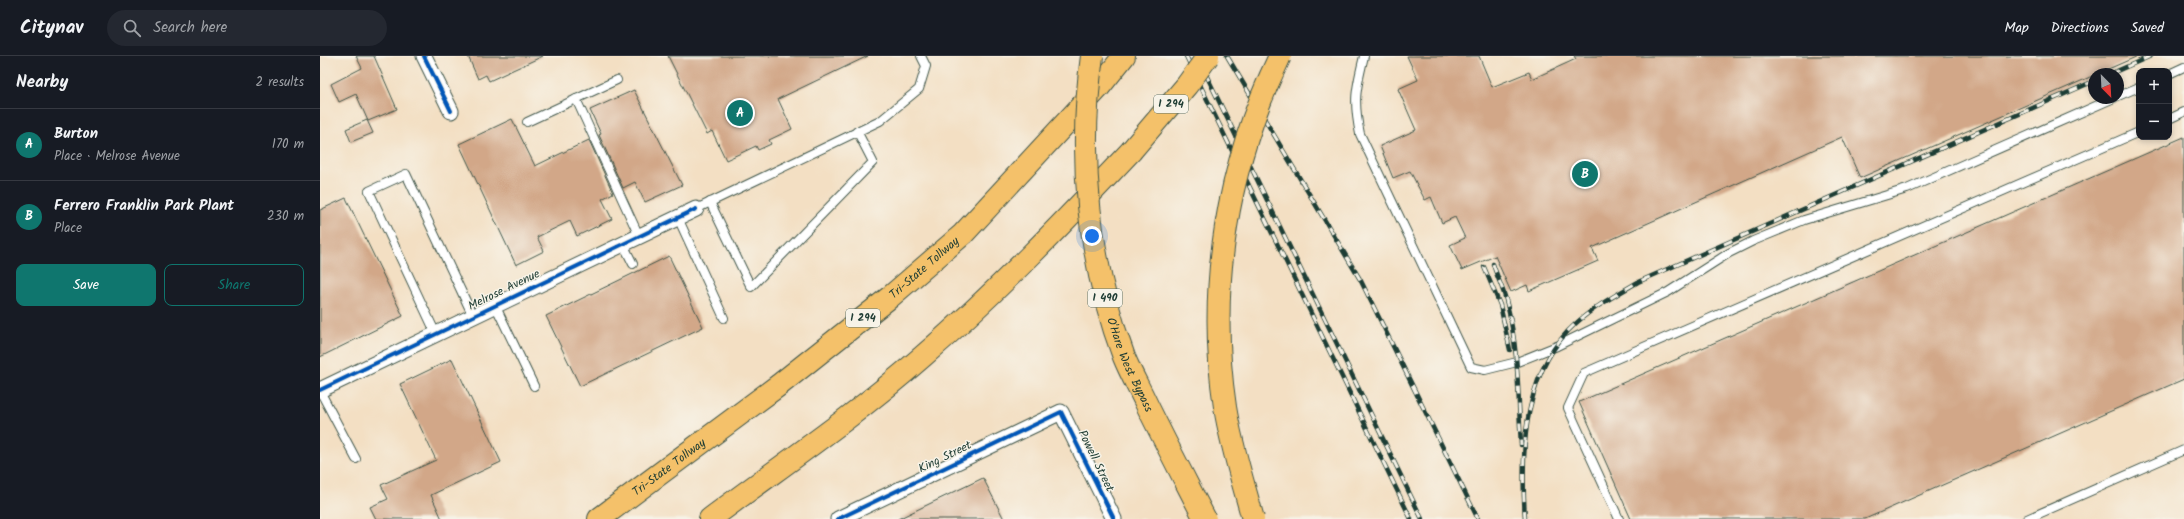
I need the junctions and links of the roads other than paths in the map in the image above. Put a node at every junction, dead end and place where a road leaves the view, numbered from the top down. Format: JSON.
{"nodes":[{"id":1,"x":424,"y":56,"type":"edge"},
{"id":2,"x":921,"y":56,"type":"edge"},
{"id":3,"x":1092,"y":56,"type":"edge"},
{"id":4,"x":1124,"y":56,"type":"edge"},
{"id":5,"x":1208,"y":56,"type":"edge"},
{"id":6,"x":1280,"y":56,"type":"edge"},
{"id":7,"x":1364,"y":56,"type":"edge"},
{"id":8,"x":2184,"y":67,"type":"edge"},
{"id":9,"x":2172,"y":73,"type":"edge"},
{"id":10,"x":616,"y":80,"type":"dead end"},
{"id":11,"x":2136,"y":88,"type":"edge"},
{"id":12,"x":2124,"y":93,"type":"edge"},
{"id":13,"x":576,"y":99,"type":"junction"},
{"id":14,"x":2100,"y":104,"type":"edge"},
{"id":15,"x":450,"y":111,"type":"dead end"},
{"id":16,"x":2184,"y":112,"type":"edge"},
{"id":17,"x":2172,"y":118,"type":"edge"},
{"id":18,"x":527,"y":122,"type":"dead end"},
{"id":19,"x":858,"y":131,"type":"junction"},
{"id":20,"x":2136,"y":133,"type":"edge"},
{"id":21,"x":710,"y":202,"type":"junction"},
{"id":22,"x":696,"y":209,"type":"joint"},
{"id":23,"x":678,"y":218,"type":"junction"},
{"id":24,"x":639,"y":236,"type":"junction"},
{"id":25,"x":623,"y":244,"type":"junction"},
{"id":26,"x":633,"y":264,"type":"dead end"},
{"id":27,"x":495,"y":306,"type":"junction"},
{"id":28,"x":473,"y":316,"type":"junction"},
{"id":29,"x":724,"y":318,"type":"dead end"},
{"id":30,"x":436,"y":334,"type":"junction"},
{"id":31,"x":534,"y":386,"type":"dead end"},
{"id":32,"x":320,"y":390,"type":"edge"},
{"id":33,"x":1061,"y":412,"type":"joint"},
{"id":34,"x":2184,"y":450,"type":"edge"},
{"id":35,"x":356,"y":459,"type":"dead end"},
{"id":36,"x":599,"y":519,"type":"edge"},
{"id":37,"x":710,"y":519,"type":"edge"},
{"id":38,"x":838,"y":519,"type":"edge"},
{"id":39,"x":1114,"y":519,"type":"edge"},
{"id":40,"x":1205,"y":519,"type":"edge"},
{"id":41,"x":1253,"y":519,"type":"edge"},
{"id":42,"x":1619,"y":519,"type":"edge"},
{"id":43,"x":2027,"y":519,"type":"edge"}],
"edges":[{"from":1,"to":15,"type":"street"},
{"from":2,"to":19,"type":"lane"},
{"from":3,"to":40,"type":"highway","name":"O'Hare West Bypass","number":"I 490","bridge":true},
{"from":4,"to":36,"type":"highway","name":"Tri-State Tollway","number":"I 294"},
{"from":5,"to":37,"type":"highway","number":"I 294","bridge":true},
{"from":6,"to":41,"type":"highway","bridge":true},
{"from":7,"to":14,"type":"lane"},
{"from":8,"to":9,"type":"lane"},
{"from":10,"to":13,"type":"lane"},
{"from":11,"to":12,"type":"lane"},
{"from":13,"to":18,"type":"lane"},
{"from":13,"to":24,"type":"lane"},
{"from":16,"to":17,"type":"lane"},
{"from":19,"to":21,"type":"lane"},
{"from":19,"to":21,"type":"lane"},
{"from":20,"to":42,"type":"lane"},
{"from":21,"to":22,"type":"lane"},
{"from":22,"to":23,"type":"street","name":"Melrose Avenue"},
{"from":23,"to":24,"type":"street","name":"Melrose Avenue"},
{"from":23,"to":29,"type":"lane"},
{"from":24,"to":25,"type":"street","name":"Melrose Avenue"},
{"from":25,"to":26,"type":"lane"},
{"from":25,"to":27,"type":"street","name":"Melrose Avenue"},
{"from":27,"to":28,"type":"street","name":"Melrose Avenue"},
{"from":27,"to":31,"type":"lane"},
{"from":28,"to":30,"type":"street","name":"Melrose Avenue"},
{"from":28,"to":30,"type":"lane"},
{"from":30,"to":32,"type":"street","name":"Melrose Avenue"},
{"from":32,"to":35,"type":"lane"},
{"from":33,"to":38,"type":"street","name":"King Street"},
{"from":33,"to":39,"type":"street","name":"Powell Street"},
{"from":34,"to":43,"type":"lane"}]}
